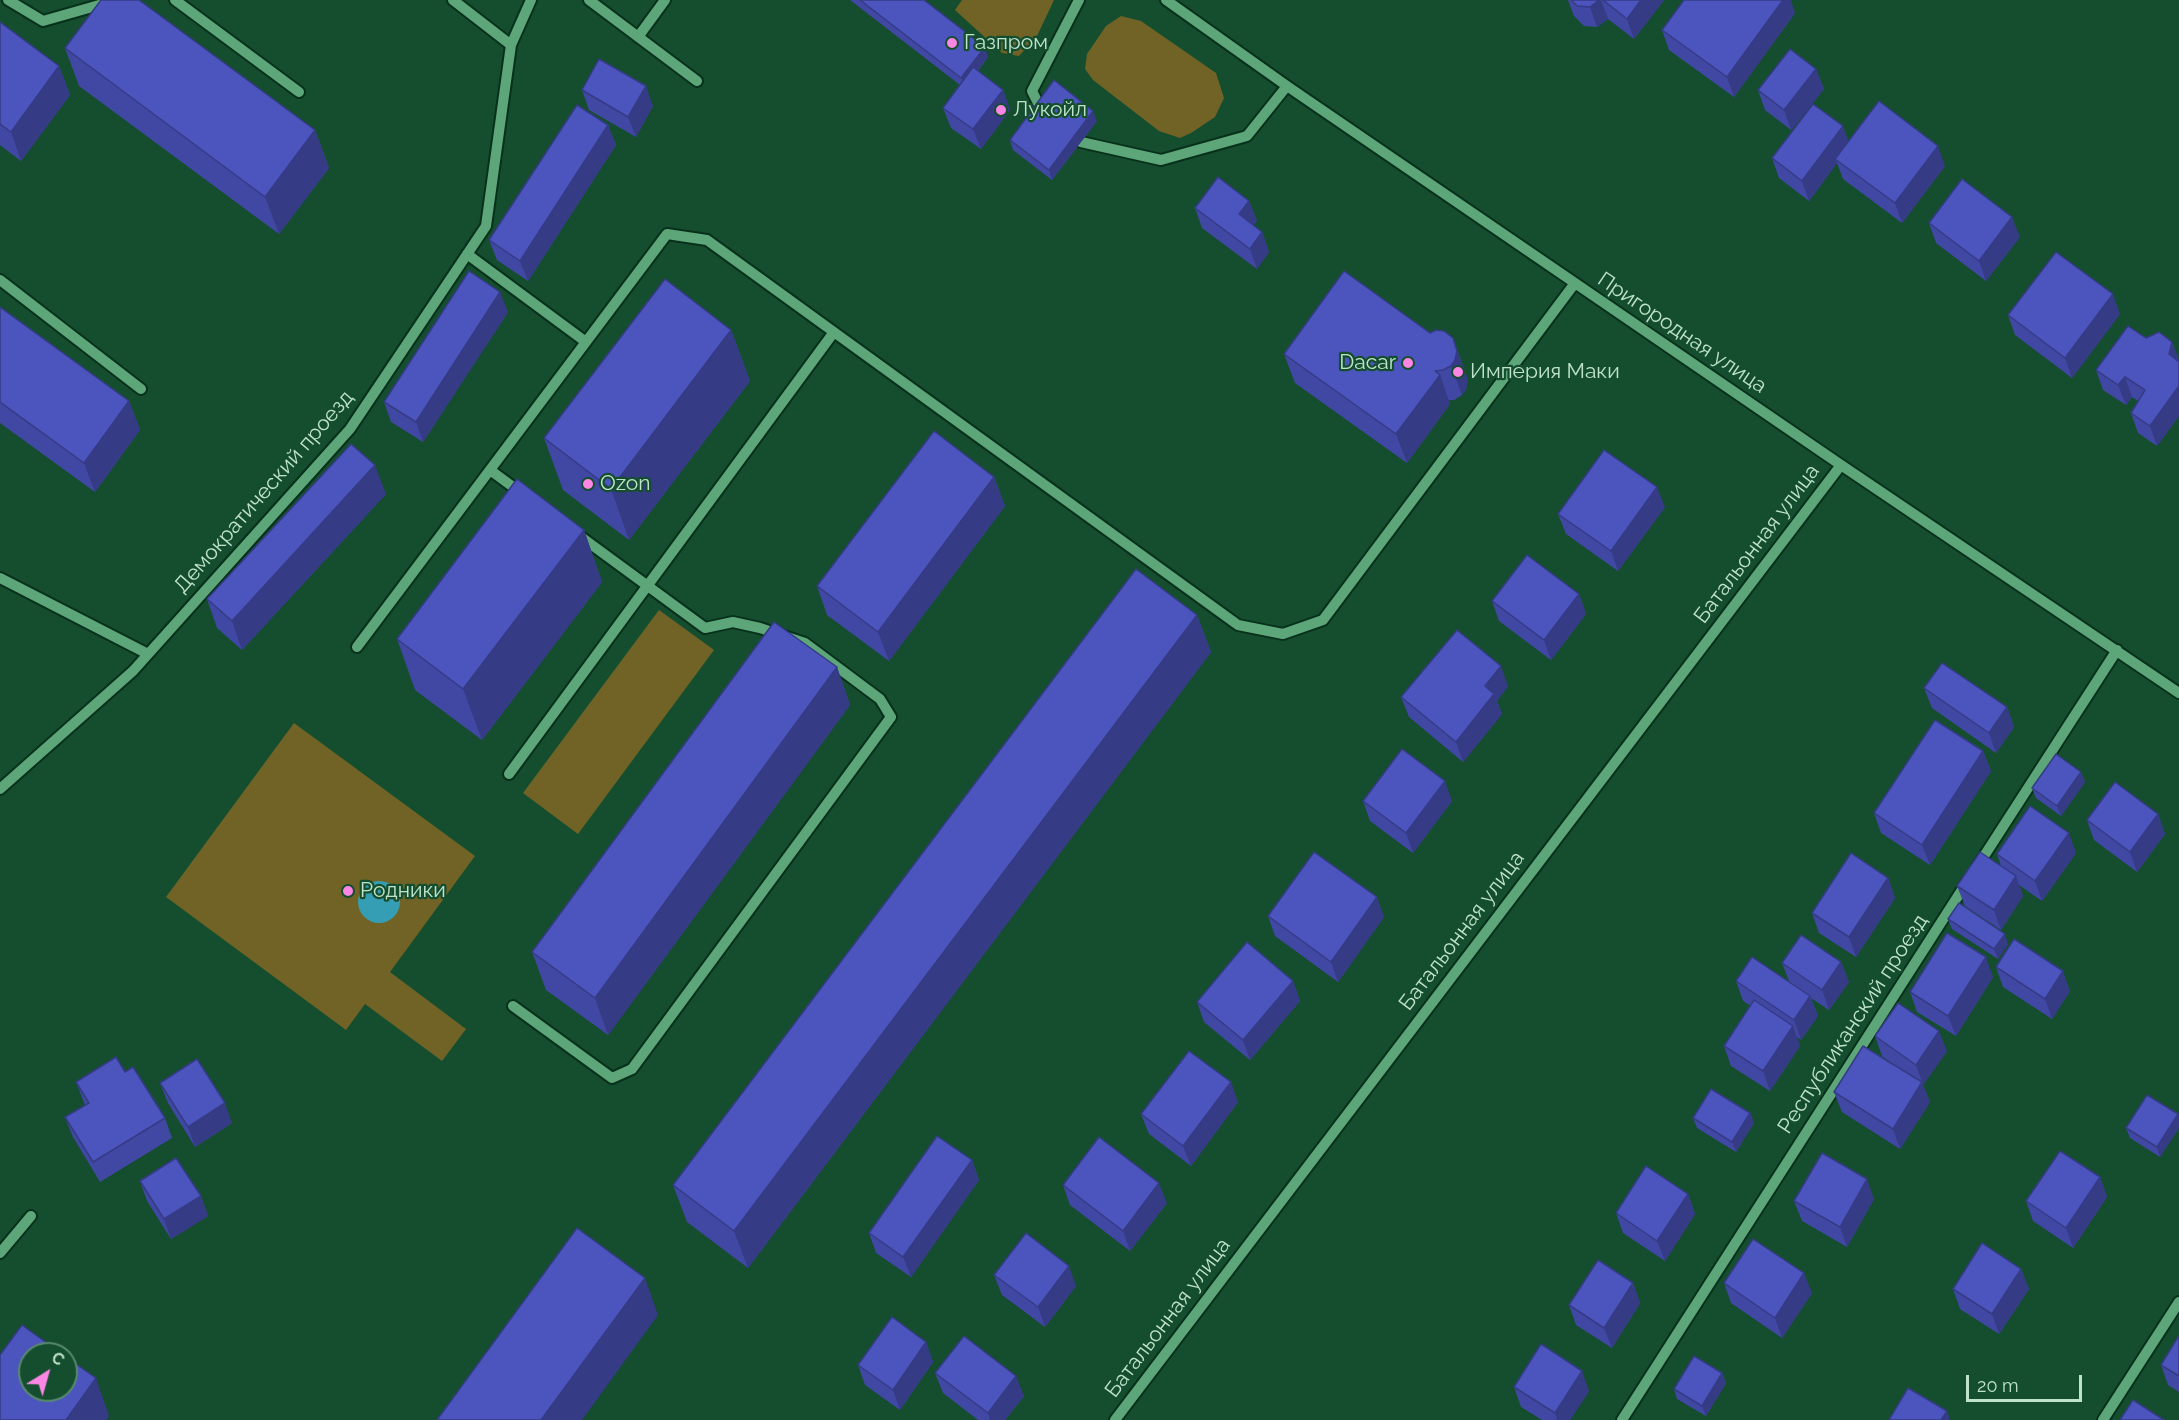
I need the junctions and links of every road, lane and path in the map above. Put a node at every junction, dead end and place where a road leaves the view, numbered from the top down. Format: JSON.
{"nodes":[{"id":1,"x":8,"y":0,"type":"edge"},
{"id":2,"x":117,"y":0,"type":"edge"},
{"id":3,"x":175,"y":0,"type":"edge"},
{"id":4,"x":453,"y":0,"type":"edge"},
{"id":5,"x":531,"y":0,"type":"edge"},
{"id":6,"x":589,"y":0,"type":"edge"},
{"id":7,"x":665,"y":0,"type":"edge"},
{"id":8,"x":1079,"y":0,"type":"edge"},
{"id":9,"x":1166,"y":0,"type":"edge"},
{"id":10,"x":638,"y":37,"type":"junction"},
{"id":11,"x":512,"y":45,"type":"junction"},
{"id":12,"x":697,"y":81,"type":"dead end"},
{"id":13,"x":1287,"y":86,"type":"junction"},
{"id":14,"x":299,"y":92,"type":"dead end"},
{"id":15,"x":1042,"y":111,"type":"edge"},
{"id":16,"x":1081,"y":142,"type":"dead end"},
{"id":17,"x":467,"y":254,"type":"junction"},
{"id":18,"x":0,"y":280,"type":"edge"},
{"id":19,"x":1575,"y":283,"type":"junction"},
{"id":20,"x":834,"y":332,"type":"junction"},
{"id":21,"x":586,"y":342,"type":"junction"},
{"id":22,"x":141,"y":389,"type":"dead end"},
{"id":23,"x":1841,"y":465,"type":"junction"},
{"id":24,"x":490,"y":470,"type":"junction"},
{"id":25,"x":536,"y":504,"type":"edge"},
{"id":26,"x":564,"y":525,"type":"edge"},
{"id":27,"x":0,"y":578,"type":"edge"},
{"id":28,"x":647,"y":586,"type":"junction"},
{"id":29,"x":357,"y":646,"type":"dead end"},
{"id":30,"x":2116,"y":650,"type":"junction"},
{"id":31,"x":148,"y":654,"type":"junction"},
{"id":32,"x":2179,"y":693,"type":"edge"},
{"id":33,"x":509,"y":774,"type":"dead end"},
{"id":34,"x":0,"y":789,"type":"edge"},
{"id":35,"x":513,"y":1006,"type":"dead end"},
{"id":36,"x":31,"y":1216,"type":"dead end"},
{"id":37,"x":0,"y":1253,"type":"edge"},
{"id":38,"x":2179,"y":1302,"type":"edge"},
{"id":39,"x":1115,"y":1420,"type":"edge"},
{"id":40,"x":1623,"y":1420,"type":"edge"},
{"id":41,"x":2103,"y":1420,"type":"edge"}],
"edges":[{"from":1,"to":2,"type":"street"},
{"from":3,"to":14,"type":"street"},
{"from":4,"to":11,"type":"street"},
{"from":5,"to":11,"type":"street","name":"Демократический проезд"},
{"from":6,"to":10,"type":"street"},
{"from":7,"to":10,"type":"street"},
{"from":8,"to":15,"type":"street"},
{"from":9,"to":13,"type":"street","name":"Пригородная улица"},
{"from":10,"to":12,"type":"street"},
{"from":11,"to":17,"type":"street","name":"Демократический проезд"},
{"from":13,"to":16,"type":"street"},
{"from":13,"to":19,"type":"street","name":"Пригородная улица"},
{"from":17,"to":21,"type":"street"},
{"from":17,"to":31,"type":"street","name":"Демократический проезд"},
{"from":18,"to":22,"type":"street"},
{"from":19,"to":20,"type":"street"},
{"from":19,"to":23,"type":"street","name":"Пригородная улица"},
{"from":20,"to":21,"type":"street"},
{"from":20,"to":28,"type":"street"},
{"from":21,"to":24,"type":"street"},
{"from":23,"to":30,"type":"street","name":"Пригородная улица"},
{"from":23,"to":39,"type":"street","name":"Батальонная улица"},
{"from":24,"to":25,"type":"street"},
{"from":24,"to":29,"type":"street"},
{"from":26,"to":28,"type":"street"},
{"from":27,"to":31,"type":"street"},
{"from":28,"to":33,"type":"street"},
{"from":28,"to":35,"type":"street"},
{"from":30,"to":32,"type":"street","name":"Пригородная улица"},
{"from":30,"to":40,"type":"street","name":"Республиканский проезд"},
{"from":31,"to":34,"type":"street","name":"Демократический проезд"},
{"from":36,"to":37,"type":"street"},
{"from":38,"to":41,"type":"street"}]}
